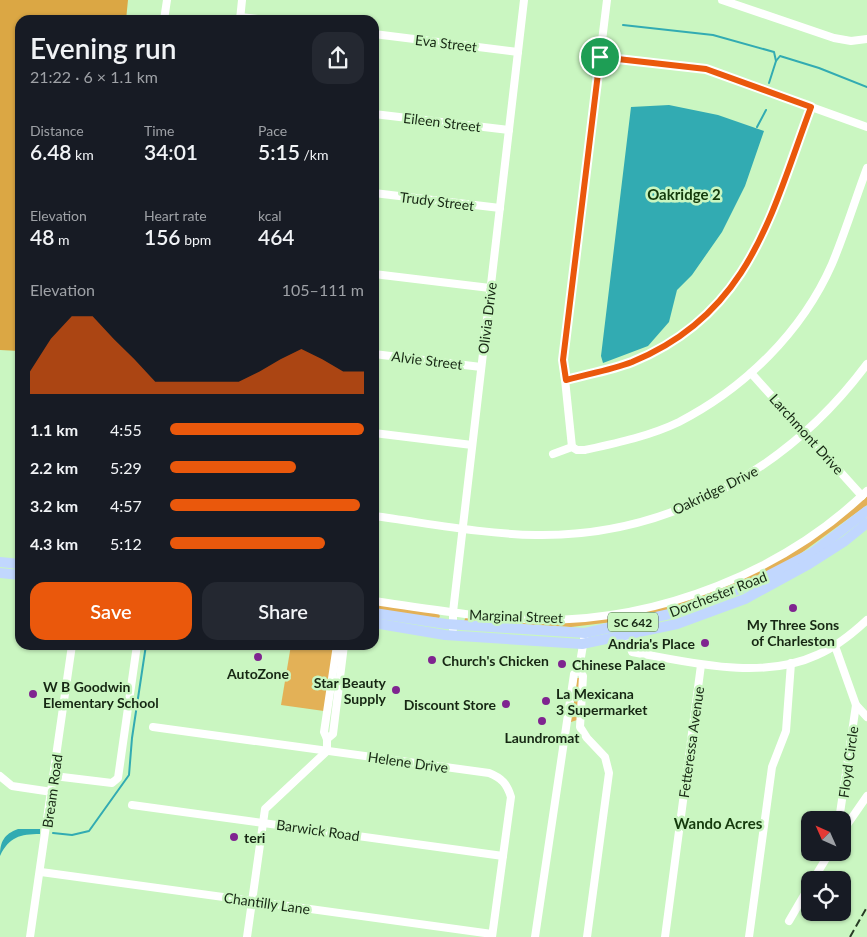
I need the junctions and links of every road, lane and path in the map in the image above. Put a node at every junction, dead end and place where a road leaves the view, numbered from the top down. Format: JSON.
{"nodes":[{"id":1,"x":167,"y":0,"type":"edge"},
{"id":2,"x":242,"y":0,"type":"edge"},
{"id":3,"x":524,"y":0,"type":"edge"},
{"id":4,"x":607,"y":0,"type":"edge"},
{"id":5,"x":722,"y":0,"type":"edge"},
{"id":6,"x":165,"y":15,"type":"edge"},
{"id":7,"x":240,"y":15,"type":"edge"},
{"id":8,"x":379,"y":35,"type":"edge"},
{"id":9,"x":867,"y":39,"type":"edge"},
{"id":10,"x":518,"y":52,"type":"junction"},
{"id":11,"x":600,"y":57,"type":"junction"},
{"id":12,"x":811,"y":107,"type":"junction"},
{"id":13,"x":379,"y":115,"type":"edge"},
{"id":14,"x":867,"y":127,"type":"edge"},
{"id":15,"x":510,"y":130,"type":"junction"},
{"id":16,"x":867,"y":168,"type":"edge"},
{"id":17,"x":379,"y":194,"type":"edge"},
{"id":18,"x":500,"y":208,"type":"junction"},
{"id":19,"x":379,"y":275,"type":"edge"},
{"id":20,"x":490,"y":288,"type":"junction"},
{"id":21,"x":379,"y":355,"type":"edge"},
{"id":22,"x":867,"y":364,"type":"edge"},
{"id":23,"x":481,"y":366,"type":"junction"},
{"id":24,"x":752,"y":373,"type":"junction"},
{"id":25,"x":566,"y":380,"type":"junction"},
{"id":26,"x":806,"y":432,"type":"junction"},
{"id":27,"x":379,"y":434,"type":"edge"},
{"id":28,"x":472,"y":444,"type":"junction"},
{"id":29,"x":572,"y":447,"type":"junction"},
{"id":30,"x":553,"y":454,"type":"dead end"},
{"id":31,"x":864,"y":493,"type":"edge"},
{"id":32,"x":867,"y":511,"type":"edge"},
{"id":33,"x":379,"y":517,"type":"edge"},
{"id":34,"x":867,"y":523,"type":"edge"},
{"id":35,"x":463,"y":528,"type":"junction"},
{"id":36,"x":0,"y":562,"type":"edge"},
{"id":37,"x":15,"y":564,"type":"edge"},
{"id":38,"x":0,"y":573,"type":"edge"},
{"id":39,"x":15,"y":574,"type":"edge"},
{"id":40,"x":379,"y":602,"type":"edge"},
{"id":41,"x":452,"y":612,"type":"junction"},
{"id":42,"x":379,"y":615,"type":"edge"},
{"id":43,"x":867,"y":620,"type":"edge"},
{"id":44,"x":379,"y":624,"type":"edge"},
{"id":45,"x":624,"y":624,"type":"junction"},
{"id":46,"x":453,"y":625,"type":"junction"},
{"id":47,"x":585,"y":633,"type":"junction"},
{"id":48,"x":627,"y":635,"type":"junction"},
{"id":49,"x":453,"y":636,"type":"junction"},
{"id":50,"x":582,"y":644,"type":"junction"},
{"id":51,"x":835,"y":646,"type":"junction"},
{"id":52,"x":71,"y":650,"type":"edge"},
{"id":53,"x":136,"y":650,"type":"edge"},
{"id":54,"x":335,"y":650,"type":"edge"},
{"id":55,"x":343,"y":650,"type":"edge"},
{"id":56,"x":791,"y":663,"type":"junction"},
{"id":57,"x":701,"y":665,"type":"junction"},
{"id":58,"x":579,"y":669,"type":"junction"},
{"id":59,"x":856,"y":705,"type":"junction"},
{"id":60,"x":867,"y":717,"type":"edge"},
{"id":61,"x":566,"y":724,"type":"junction"},
{"id":62,"x":153,"y":727,"type":"dead end"},
{"id":63,"x":580,"y":727,"type":"junction"},
{"id":64,"x":327,"y":739,"type":"junction"},
{"id":65,"x":327,"y":751,"type":"junction"},
{"id":66,"x":0,"y":776,"type":"edge"},
{"id":67,"x":54,"y":776,"type":"junction"},
{"id":68,"x":52,"y":792,"type":"junction"},
{"id":69,"x":867,"y":796,"type":"edge"},
{"id":70,"x":132,"y":805,"type":"dead end"},
{"id":71,"x":840,"y":811,"type":"edge"},
{"id":72,"x":851,"y":819,"type":"edge"},
{"id":73,"x":262,"y":822,"type":"junction"},
{"id":74,"x":503,"y":856,"type":"junction"},
{"id":75,"x":41,"y":872,"type":"junction"},
{"id":76,"x":801,"y":900,"type":"edge"},
{"id":77,"x":253,"y":901,"type":"junction"},
{"id":78,"x":789,"y":921,"type":"dead end"},
{"id":79,"x":492,"y":936,"type":"edge"},
{"id":80,"x":30,"y":937,"type":"edge"},
{"id":81,"x":247,"y":937,"type":"edge"},
{"id":82,"x":535,"y":937,"type":"edge"},
{"id":83,"x":587,"y":937,"type":"edge"},
{"id":84,"x":665,"y":937,"type":"edge"},
{"id":85,"x":749,"y":937,"type":"edge"}],
"edges":[{"from":1,"to":6,"type":"street"},
{"from":2,"to":7,"type":"street"},
{"from":3,"to":10,"type":"street","name":"Olivia Drive"},
{"from":4,"to":11,"type":"street"},
{"from":5,"to":9,"type":"street"},
{"from":8,"to":10,"type":"street","name":"Eva Street"},
{"from":10,"to":15,"type":"street","name":"Olivia Drive"},
{"from":11,"to":12,"type":"street"},
{"from":11,"to":25,"type":"street"},
{"from":12,"to":14,"type":"street"},
{"from":12,"to":25,"type":"street"},
{"from":13,"to":15,"type":"street","name":"Eileen Street"},
{"from":15,"to":18,"type":"street","name":"Olivia Drive"},
{"from":16,"to":24,"type":"street"},
{"from":17,"to":18,"type":"street","name":"Trudy Street"},
{"from":18,"to":20,"type":"street","name":"Olivia Drive"},
{"from":19,"to":20,"type":"street"},
{"from":20,"to":23,"type":"street","name":"Olivia Drive"},
{"from":21,"to":23,"type":"street","name":"Alvie Street"},
{"from":22,"to":26,"type":"street","name":"Oakridge Drive"},
{"from":23,"to":28,"type":"street","name":"Olivia Drive"},
{"from":24,"to":26,"type":"street","name":"Larchmont Drive"},
{"from":24,"to":29,"type":"street"},
{"from":25,"to":29,"type":"street"},
{"from":26,"to":31,"type":"street","name":"Larchmont Drive"},
{"from":26,"to":35,"type":"street","name":"Oakridge Drive"},
{"from":27,"to":28,"type":"street"},
{"from":28,"to":35,"type":"street","name":"Olivia Drive"},
{"from":29,"to":30,"type":"street"},
{"from":31,"to":41,"type":"street","name":"Marginal Street"},
{"from":32,"to":45,"type":"main road","name":"Dorchester Road","number":"SC 642"},
{"from":33,"to":35,"type":"street","name":"Oakridge Drive"},
{"from":34,"to":48,"type":"main road","name":"Dorchester Road","number":"SC 642"},
{"from":35,"to":41,"type":"street","name":"Olivia Drive"},
{"from":36,"to":37,"type":"main road"},
{"from":38,"to":39,"type":"main road"},
{"from":40,"to":41,"type":"street","name":"Marginal Street"},
{"from":41,"to":46,"type":"street","name":"Olivia Drive"},
{"from":42,"to":46,"type":"main road","name":"Dorchester Road","number":"SC 642"},
{"from":43,"to":51,"type":"street"},
{"from":44,"to":49,"type":"main road","name":"Dorchester Road","number":"SC 642"},
{"from":45,"to":47,"type":"main road","name":"Dorchester Road","number":"SC 642"},
{"from":45,"to":48,"type":"street"},
{"from":46,"to":47,"type":"main road","name":"Dorchester Road","number":"SC 642"},
{"from":46,"to":49,"type":"street","name":"Olivia Drive"},
{"from":47,"to":50,"type":"street"},
{"from":48,"to":50,"type":"main road","name":"Dorchester Road","number":"SC 642"},
{"from":48,"to":57,"type":"street"},
{"from":49,"to":50,"type":"main road","name":"Dorchester Road","number":"SC 642"},
{"from":50,"to":58,"type":"street"},
{"from":51,"to":56,"type":"street"},
{"from":51,"to":59,"type":"street","name":"Floyd Circle"},
{"from":52,"to":67,"type":"street","name":"Bream Road"},
{"from":53,"to":67,"type":"street"},
{"from":54,"to":64,"type":"street"},
{"from":55,"to":64,"type":"street"},
{"from":56,"to":57,"type":"street"},
{"from":56,"to":85,"type":"street"},
{"from":57,"to":84,"type":"street","name":"Fetteressa Avenue"},
{"from":58,"to":61,"type":"street"},
{"from":58,"to":63,"type":"street"},
{"from":59,"to":60,"type":"street","name":"Floyd Circle"},
{"from":59,"to":71,"type":"street","name":"Floyd Circle"},
{"from":61,"to":63,"type":"street"},
{"from":61,"to":82,"type":"street"},
{"from":62,"to":65,"type":"street","name":"Helene Drive"},
{"from":63,"to":83,"type":"street"},
{"from":64,"to":65,"type":"street"},
{"from":65,"to":73,"type":"street"},
{"from":65,"to":74,"type":"street","name":"Helene Drive"},
{"from":66,"to":68,"type":"street"},
{"from":67,"to":68,"type":"street","name":"Bream Road"},
{"from":68,"to":75,"type":"street","name":"Bream Road"},
{"from":69,"to":72,"type":"street","name":"Floyd Circle"},
{"from":70,"to":73,"type":"street","name":"Barwick Road"},
{"from":73,"to":74,"type":"street","name":"Barwick Road"},
{"from":73,"to":77,"type":"street"},
{"from":74,"to":79,"type":"street","name":"Helene Drive"},
{"from":75,"to":77,"type":"street","name":"Chantilly Lane"},
{"from":75,"to":80,"type":"street","name":"Bream Road"},
{"from":76,"to":78,"type":"street"},
{"from":77,"to":79,"type":"street","name":"Chantilly Lane"},
{"from":77,"to":81,"type":"street"}]}
